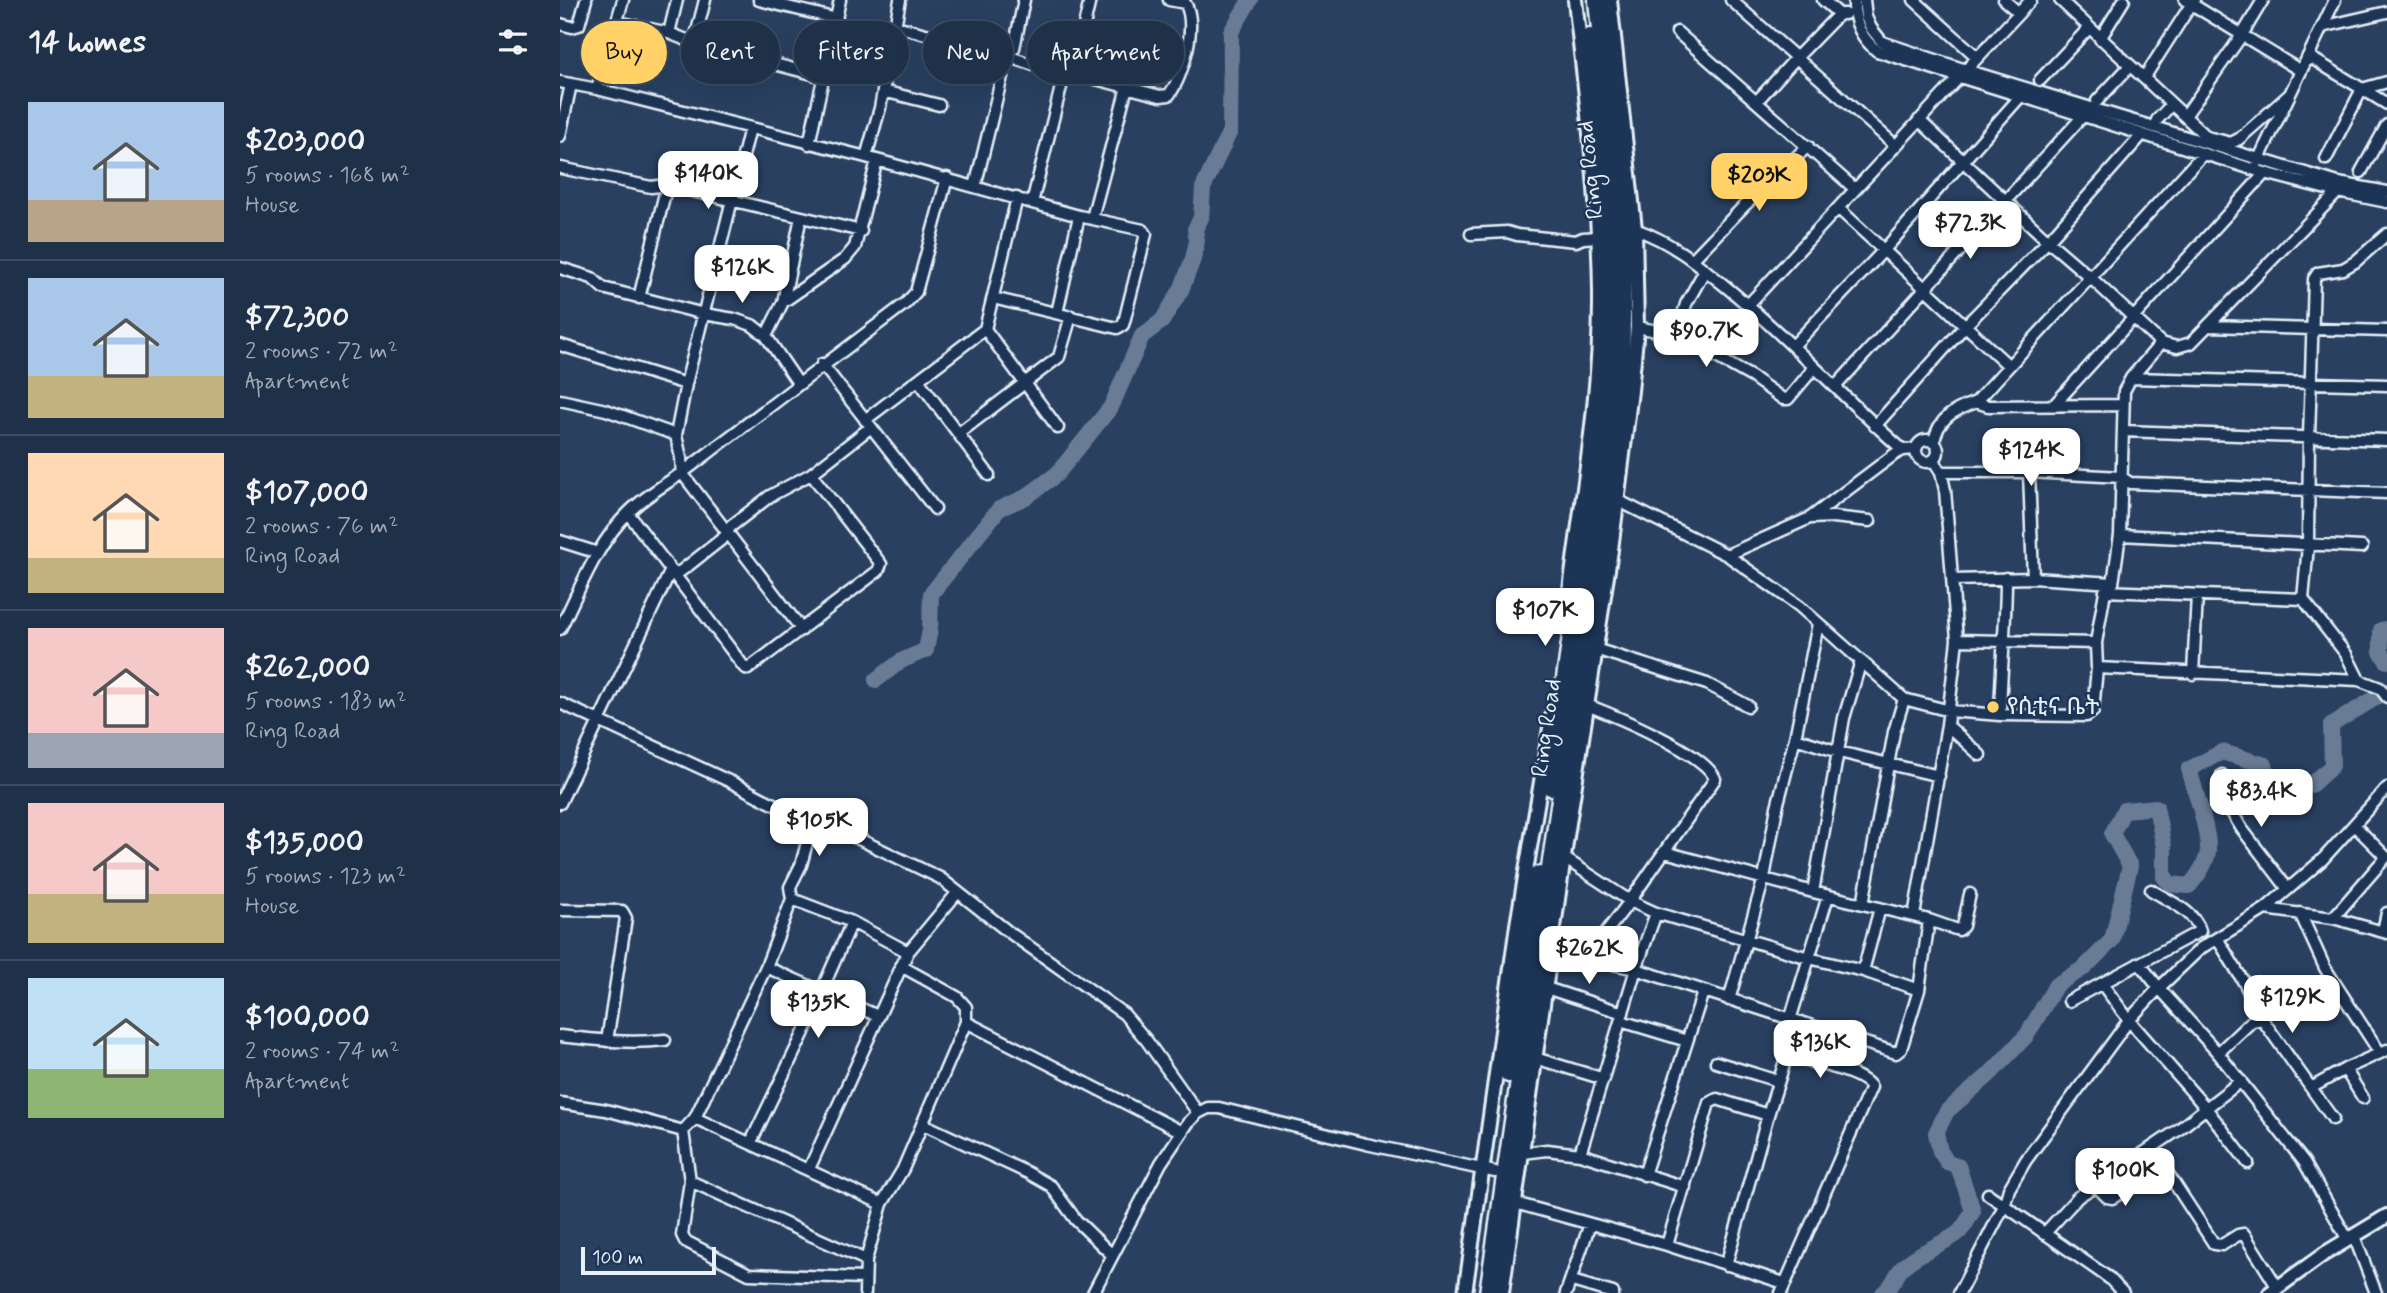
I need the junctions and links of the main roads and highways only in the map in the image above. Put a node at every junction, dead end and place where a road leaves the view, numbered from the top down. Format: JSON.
{"nodes":[{"id":1,"x":1586,"y":0,"type":"edge"},
{"id":2,"x":1598,"y":0,"type":"edge"},
{"id":3,"x":1477,"y":1293,"type":"edge"},
{"id":4,"x":1489,"y":1293,"type":"edge"}],
"edges":[{"from":1,"to":3,"type":"highway","name":"Ring Road"},
{"from":2,"to":4,"type":"highway","name":"Ring Road"}]}
